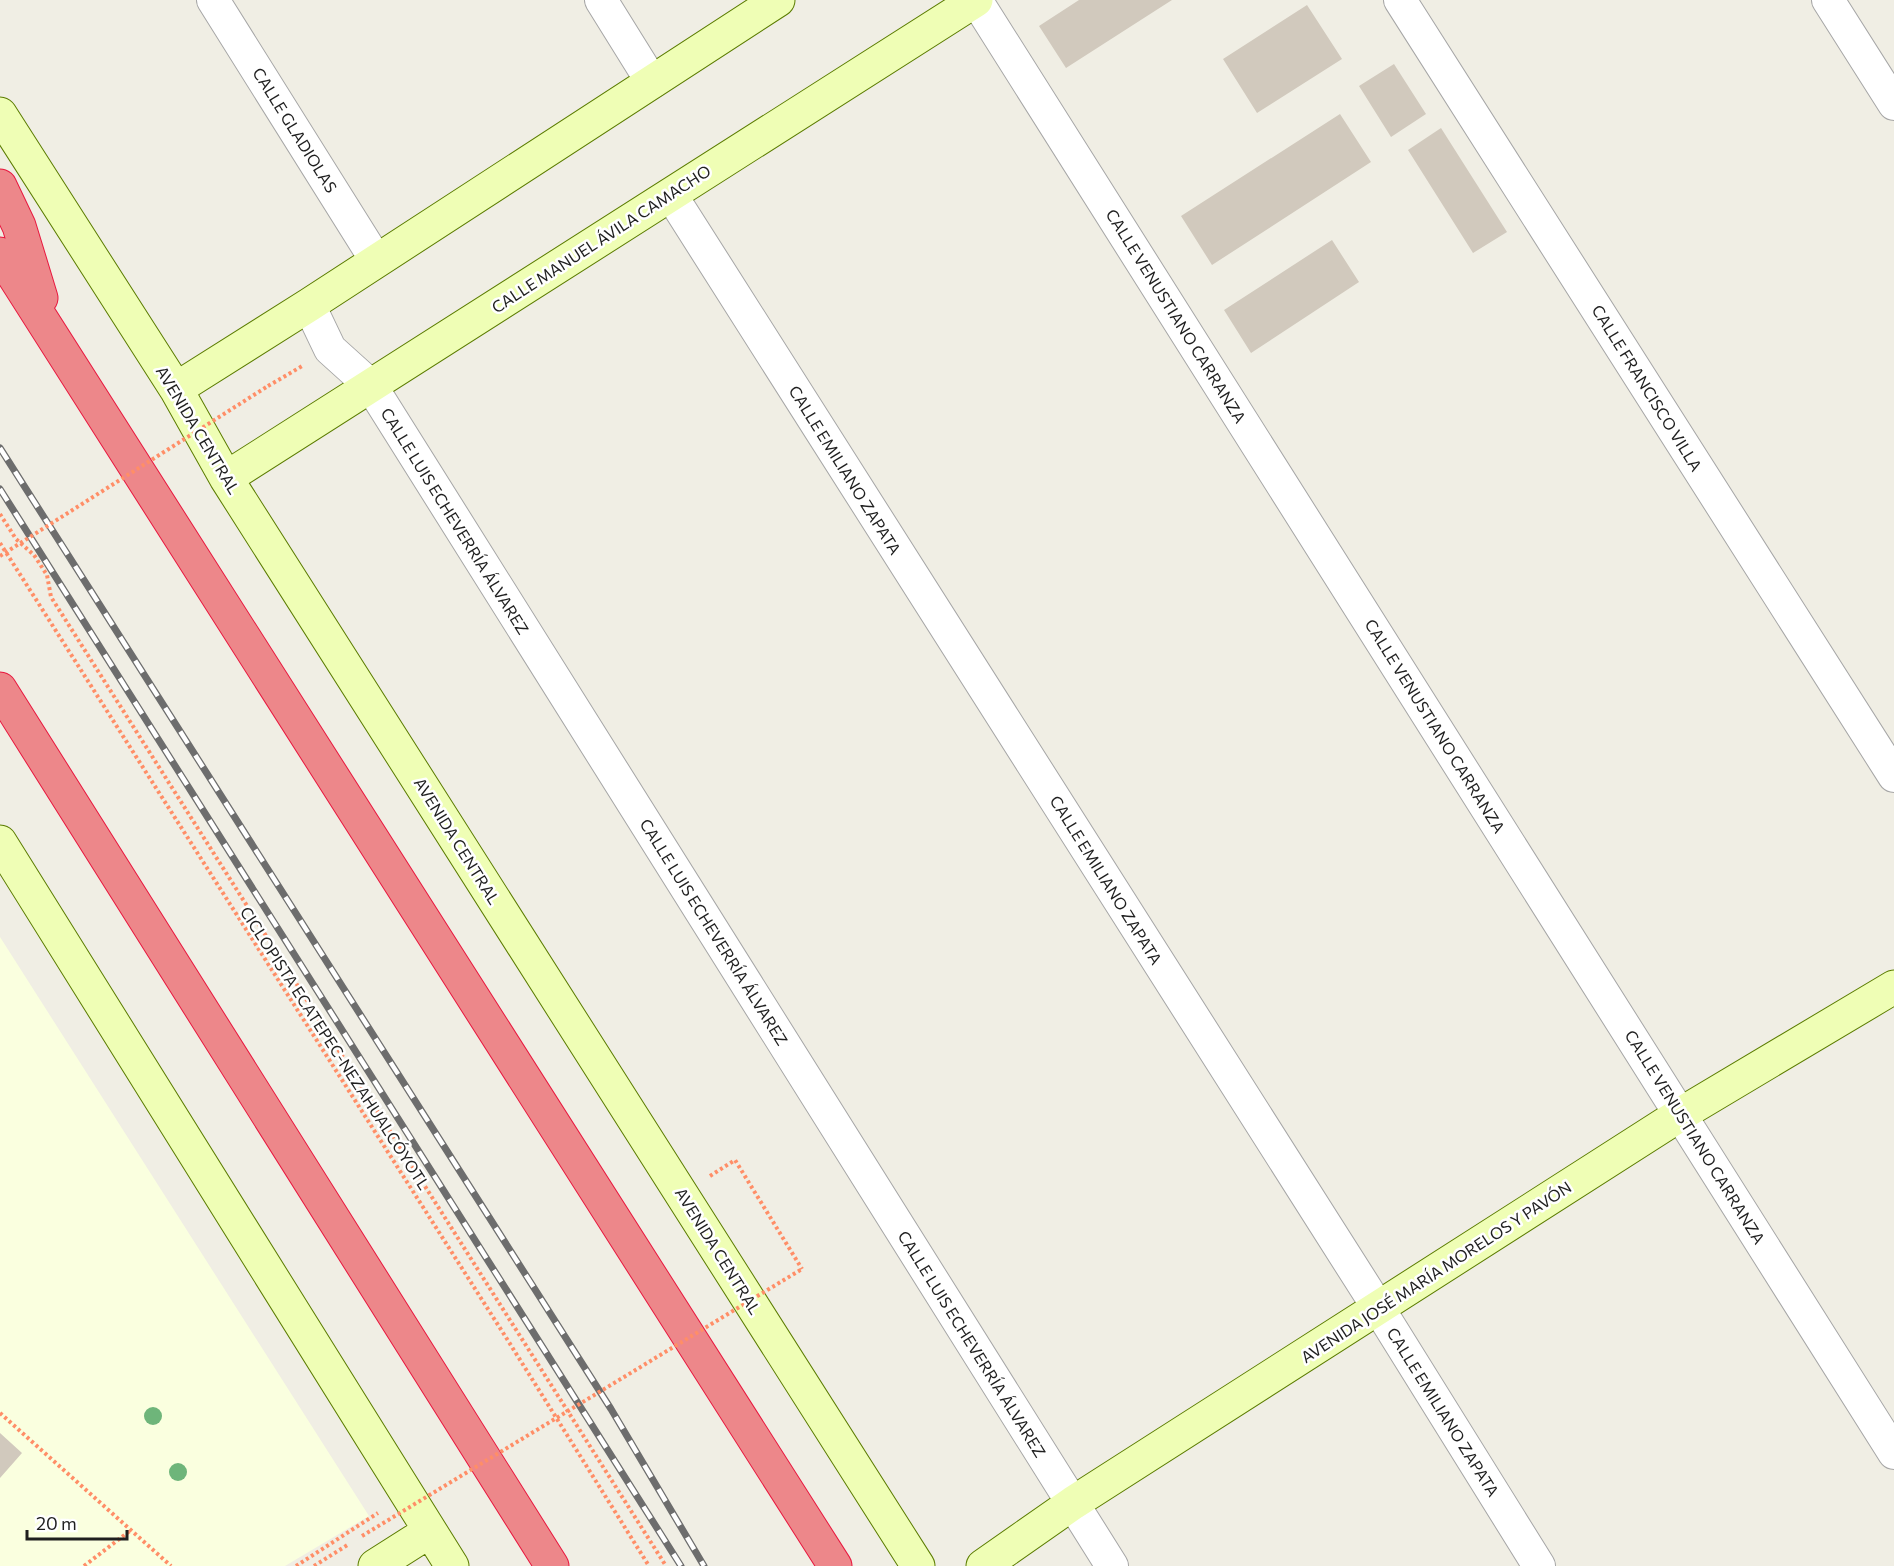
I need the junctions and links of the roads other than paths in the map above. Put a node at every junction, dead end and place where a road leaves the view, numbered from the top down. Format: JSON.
{"nodes":[{"id":1,"x":213,"y":0,"type":"edge"},
{"id":2,"x":601,"y":0,"type":"edge"},
{"id":3,"x":778,"y":0,"type":"edge"},
{"id":4,"x":976,"y":0,"type":"edge"},
{"id":5,"x":1400,"y":0,"type":"edge"},
{"id":6,"x":1828,"y":0,"type":"edge"},
{"id":7,"x":652,"y":82,"type":"junction"},
{"id":8,"x":1894,"y":104,"type":"edge"},
{"id":9,"x":0,"y":114,"type":"edge"},
{"id":10,"x":0,"y":186,"type":"edge"},
{"id":11,"x":671,"y":195,"type":"junction"},
{"id":12,"x":0,"y":254,"type":"edge"},
{"id":13,"x":376,"y":260,"type":"junction"},
{"id":14,"x":309,"y":305,"type":"junction"},
{"id":15,"x":52,"y":337,"type":"junction"},
{"id":16,"x":371,"y":386,"type":"junction"},
{"id":17,"x":176,"y":389,"type":"junction"},
{"id":18,"x":226,"y":478,"type":"junction"},
{"id":19,"x":0,"y":689,"type":"edge"},
{"id":20,"x":1894,"y":776,"type":"edge"},
{"id":21,"x":0,"y":842,"type":"edge"},
{"id":22,"x":1894,"y":987,"type":"edge"},
{"id":23,"x":1681,"y":1114,"type":"junction"},
{"id":24,"x":1379,"y":1309,"type":"junction"},
{"id":25,"x":1894,"y":1453,"type":"edge"},
{"id":26,"x":1073,"y":1503,"type":"junction"},
{"id":27,"x":430,"y":1531,"type":"junction"},
{"id":28,"x":375,"y":1566,"type":"edge"},
{"id":29,"x":452,"y":1566,"type":"edge"},
{"id":30,"x":551,"y":1566,"type":"edge"},
{"id":31,"x":835,"y":1566,"type":"edge"},
{"id":32,"x":918,"y":1566,"type":"edge"},
{"id":33,"x":983,"y":1566,"type":"edge"},
{"id":34,"x":1112,"y":1566,"type":"edge"},
{"id":35,"x":1539,"y":1566,"type":"edge"}],
"edges":[{"from":1,"to":13,"type":"street","name":"CALLE GLADIOLAS"},
{"from":2,"to":7,"type":"street"},
{"from":3,"to":7,"type":"street"},
{"from":4,"to":11,"type":"street","name":"CALLE MANUEL ÁVILA CAMACHO"},
{"from":4,"to":23,"type":"street","name":"CALLE VENUSTIANO CARRANZA"},
{"from":5,"to":20,"type":"street","name":"CALLE FRANCISCO VILLA"},
{"from":6,"to":8,"type":"street"},
{"from":7,"to":13,"type":"street"},
{"from":9,"to":17,"type":"street","name":"AVENIDA CENTRAL"},
{"from":10,"to":15,"type":"highway"},
{"from":11,"to":16,"type":"street","name":"CALLE MANUEL ÁVILA CAMACHO"},
{"from":11,"to":24,"type":"street","name":"CALLE EMILIANO ZAPATA"},
{"from":12,"to":15,"type":"highway"},
{"from":13,"to":14,"type":"street"},
{"from":14,"to":16,"type":"street","name":"CALLE LUIS ECHEVERRÍA ÁLVAREZ"},
{"from":14,"to":17,"type":"street"},
{"from":15,"to":31,"type":"highway"},
{"from":16,"to":18,"type":"street","name":"CALLE MANUEL ÁVILA CAMACHO"},
{"from":16,"to":26,"type":"street","name":"CALLE LUIS ECHEVERRÍA ÁLVAREZ"},
{"from":17,"to":18,"type":"street","name":"AVENIDA CENTRAL"},
{"from":18,"to":32,"type":"street","name":"AVENIDA CENTRAL"},
{"from":19,"to":30,"type":"highway"},
{"from":21,"to":27,"type":"street"},
{"from":22,"to":23,"type":"street","name":"AVENIDA JOSÉ MARÍA MORELOS Y PAVÓN"},
{"from":23,"to":24,"type":"street","name":"AVENIDA JOSÉ MARÍA MORELOS Y PAVÓN"},
{"from":23,"to":25,"type":"street","name":"CALLE VENUSTIANO CARRANZA"},
{"from":24,"to":26,"type":"street","name":"AVENIDA JOSÉ MARÍA MORELOS Y PAVÓN"},
{"from":24,"to":35,"type":"street","name":"CALLE EMILIANO ZAPATA"},
{"from":26,"to":33,"type":"street","name":"AVENIDA JOSÉ MARÍA MORELOS Y PAVÓN"},
{"from":26,"to":34,"type":"street","name":"CALLE LUIS ECHEVERRÍA ÁLVAREZ"},
{"from":27,"to":28,"type":"street"},
{"from":27,"to":29,"type":"street"}]}
